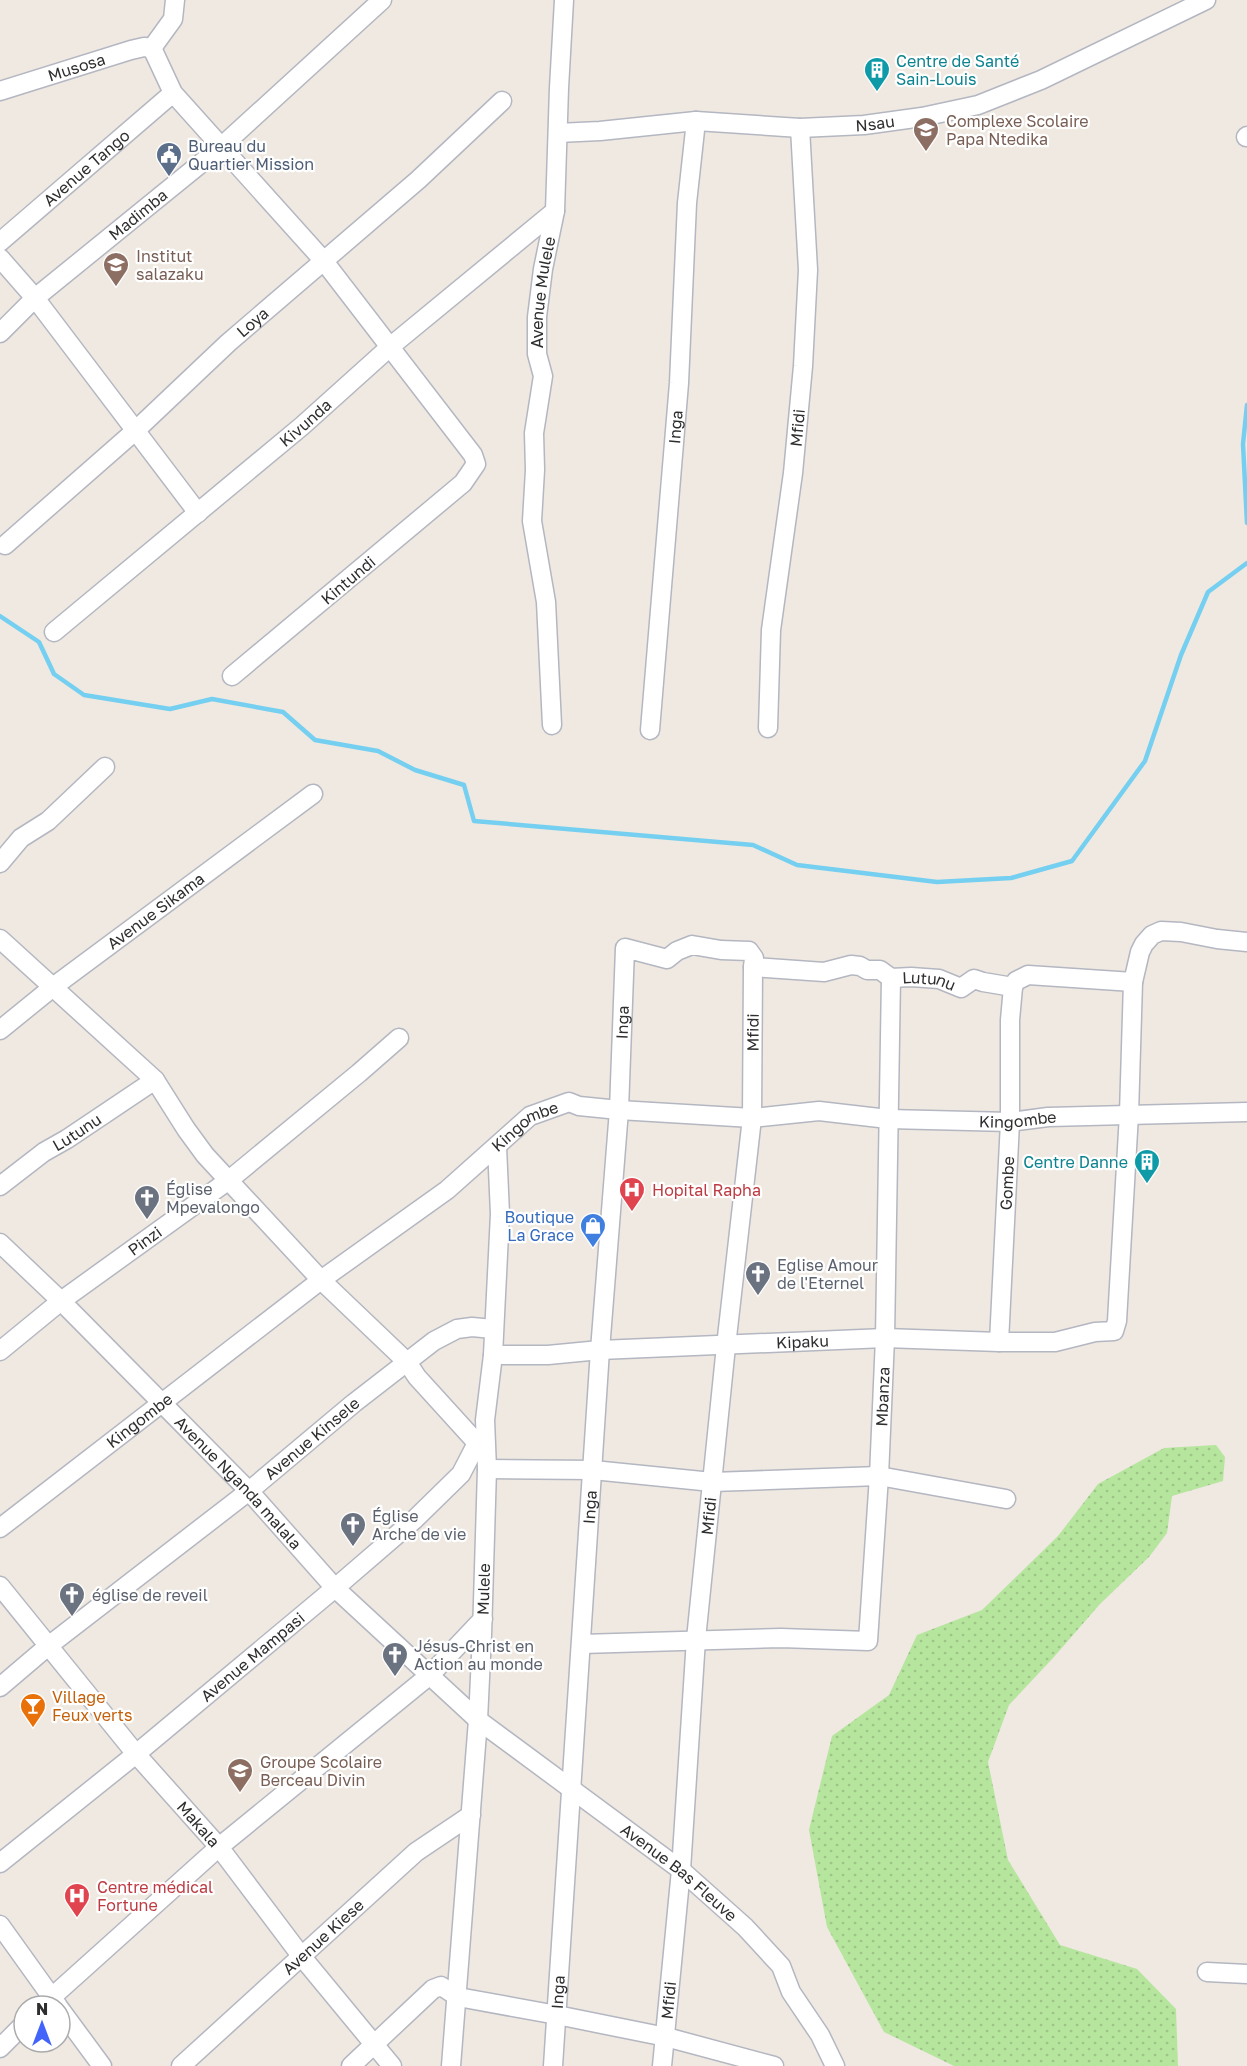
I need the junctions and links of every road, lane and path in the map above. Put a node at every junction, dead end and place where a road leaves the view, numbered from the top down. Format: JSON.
{"nodes":[{"id":1,"x":175,"y":0,"type":"edge"},
{"id":2,"x":382,"y":0,"type":"edge"},
{"id":3,"x":564,"y":0,"type":"edge"},
{"id":4,"x":1206,"y":0,"type":"edge"},
{"id":5,"x":152,"y":48,"type":"junction"},
{"id":6,"x":0,"y":91,"type":"edge"},
{"id":7,"x":173,"y":93,"type":"junction"},
{"id":8,"x":502,"y":101,"type":"dead end"},
{"id":9,"x":696,"y":121,"type":"junction"},
{"id":10,"x":800,"y":128,"type":"junction"},
{"id":11,"x":558,"y":133,"type":"junction"},
{"id":12,"x":221,"y":147,"type":"junction"},
{"id":13,"x":555,"y":211,"type":"junction"},
{"id":14,"x":0,"y":242,"type":"edge"},
{"id":15,"x":0,"y":258,"type":"edge"},
{"id":16,"x":324,"y":260,"type":"junction"},
{"id":17,"x":35,"y":298,"type":"junction"},
{"id":18,"x":0,"y":333,"type":"edge"},
{"id":19,"x":391,"y":346,"type":"junction"},
{"id":20,"x":135,"y":431,"type":"junction"},
{"id":21,"x":198,"y":513,"type":"junction"},
{"id":22,"x":5,"y":545,"type":"dead end"},
{"id":23,"x":54,"y":632,"type":"dead end"},
{"id":24,"x":232,"y":676,"type":"dead end"},
{"id":25,"x":552,"y":725,"type":"dead end"},
{"id":26,"x":768,"y":728,"type":"dead end"},
{"id":27,"x":650,"y":730,"type":"dead end"},
{"id":28,"x":105,"y":767,"type":"dead end"},
{"id":29,"x":313,"y":794,"type":"dead end"},
{"id":30,"x":0,"y":863,"type":"edge"},
{"id":31,"x":0,"y":939,"type":"edge"},
{"id":32,"x":1247,"y":942,"type":"edge"},
{"id":33,"x":753,"y":967,"type":"junction"},
{"id":34,"x":891,"y":978,"type":"junction"},
{"id":35,"x":1133,"y":982,"type":"junction"},
{"id":36,"x":53,"y":987,"type":"junction"},
{"id":37,"x":1013,"y":987,"type":"junction"},
{"id":38,"x":0,"y":1030,"type":"edge"},
{"id":39,"x":399,"y":1038,"type":"dead end"},
{"id":40,"x":155,"y":1080,"type":"junction"},
{"id":41,"x":619,"y":1110,"type":"junction"},
{"id":42,"x":1247,"y":1112,"type":"edge"},
{"id":43,"x":1129,"y":1114,"type":"junction"},
{"id":44,"x":752,"y":1118,"type":"junction"},
{"id":45,"x":888,"y":1119,"type":"junction"},
{"id":46,"x":1010,"y":1122,"type":"junction"},
{"id":47,"x":497,"y":1147,"type":"junction"},
{"id":48,"x":229,"y":1180,"type":"junction"},
{"id":49,"x":0,"y":1186,"type":"edge"},
{"id":50,"x":0,"y":1243,"type":"edge"},
{"id":51,"x":321,"y":1280,"type":"junction"},
{"id":52,"x":61,"y":1302,"type":"junction"},
{"id":53,"x":493,"y":1329,"type":"junction"},
{"id":54,"x":885,"y":1338,"type":"junction"},
{"id":55,"x":999,"y":1342,"type":"junction"},
{"id":56,"x":726,"y":1346,"type":"junction"},
{"id":57,"x":600,"y":1350,"type":"junction"},
{"id":58,"x":0,"y":1352,"type":"edge"},
{"id":59,"x":493,"y":1355,"type":"junction"},
{"id":60,"x":407,"y":1362,"type":"junction"},
{"id":61,"x":161,"y":1402,"type":"junction"},
{"id":62,"x":481,"y":1438,"type":"junction"},
{"id":63,"x":487,"y":1469,"type":"junction"},
{"id":64,"x":593,"y":1470,"type":"junction"},
{"id":65,"x":879,"y":1476,"type":"junction"},
{"id":66,"x":712,"y":1482,"type":"junction"},
{"id":67,"x":249,"y":1491,"type":"junction"},
{"id":68,"x":1006,"y":1499,"type":"dead end"},
{"id":69,"x":0,"y":1528,"type":"edge"},
{"id":70,"x":0,"y":1586,"type":"edge"},
{"id":71,"x":335,"y":1588,"type":"junction"},
{"id":72,"x":483,"y":1619,"type":"junction"},
{"id":73,"x":696,"y":1639,"type":"junction"},
{"id":74,"x":582,"y":1644,"type":"junction"},
{"id":75,"x":47,"y":1647,"type":"junction"},
{"id":76,"x":430,"y":1675,"type":"junction"},
{"id":77,"x":0,"y":1687,"type":"edge"},
{"id":78,"x":478,"y":1720,"type":"junction"},
{"id":79,"x":136,"y":1754,"type":"junction"},
{"id":80,"x":573,"y":1788,"type":"junction"},
{"id":81,"x":471,"y":1815,"type":"junction"},
{"id":82,"x":219,"y":1846,"type":"junction"},
{"id":83,"x":0,"y":1863,"type":"edge"},
{"id":84,"x":681,"y":1870,"type":"junction"},
{"id":85,"x":0,"y":1925,"type":"edge"},
{"id":86,"x":302,"y":1957,"type":"junction"},
{"id":87,"x":1208,"y":1972,"type":"dead end"},
{"id":88,"x":1247,"y":1974,"type":"edge"},
{"id":89,"x":46,"y":1994,"type":"edge"},
{"id":90,"x":64,"y":1994,"type":"edge"},
{"id":91,"x":458,"y":1997,"type":"junction"},
{"id":92,"x":557,"y":2015,"type":"junction"},
{"id":93,"x":72,"y":2029,"type":"edge"},
{"id":94,"x":12,"y":2036,"type":"edge"},
{"id":95,"x":666,"y":2037,"type":"junction"},
{"id":96,"x":374,"y":2044,"type":"junction"},
{"id":97,"x":0,"y":2048,"type":"edge"},
{"id":98,"x":102,"y":2066,"type":"edge"},
{"id":99,"x":182,"y":2066,"type":"edge"},
{"id":100,"x":351,"y":2066,"type":"edge"},
{"id":101,"x":392,"y":2066,"type":"edge"},
{"id":102,"x":451,"y":2066,"type":"edge"},
{"id":103,"x":553,"y":2066,"type":"edge"},
{"id":104,"x":662,"y":2066,"type":"edge"},
{"id":105,"x":774,"y":2066,"type":"edge"},
{"id":106,"x":835,"y":2066,"type":"edge"}],
"edges":[{"from":1,"to":5,"type":"street"},
{"from":2,"to":12,"type":"street","name":"Madimba"},
{"from":3,"to":11,"type":"street","name":"Avenue Mulele"},
{"from":4,"to":10,"type":"street","name":"Nsau"},
{"from":5,"to":6,"type":"street","name":"Musosa"},
{"from":5,"to":7,"type":"street"},
{"from":7,"to":12,"type":"street"},
{"from":7,"to":14,"type":"street","name":"Avenue Tango"},
{"from":8,"to":16,"type":"street","name":"Loya"},
{"from":9,"to":10,"type":"street","name":"Nsau"},
{"from":9,"to":11,"type":"street","name":"Nsau"},
{"from":9,"to":27,"type":"street","name":"Inga"},
{"from":10,"to":26,"type":"street","name":"Mfidi"},
{"from":11,"to":13,"type":"street","name":"Avenue Mulele"},
{"from":12,"to":16,"type":"street"},
{"from":12,"to":17,"type":"street","name":"Madimba"},
{"from":13,"to":19,"type":"street","name":"Kivunda"},
{"from":13,"to":25,"type":"street","name":"Avenue Mulele"},
{"from":15,"to":17,"type":"street"},
{"from":16,"to":19,"type":"street"},
{"from":16,"to":20,"type":"street","name":"Loya"},
{"from":17,"to":18,"type":"street","name":"Madimba"},
{"from":17,"to":20,"type":"street"},
{"from":19,"to":21,"type":"street","name":"Kivunda"},
{"from":19,"to":24,"type":"street","name":"Kintundi"},
{"from":20,"to":21,"type":"street"},
{"from":20,"to":22,"type":"street","name":"Loya"},
{"from":21,"to":23,"type":"street","name":"Kivunda"},
{"from":28,"to":30,"type":"street"},
{"from":29,"to":36,"type":"street","name":"Avenue Sikama"},
{"from":31,"to":36,"type":"street"},
{"from":32,"to":35,"type":"street"},
{"from":33,"to":34,"type":"street","name":"Lutunu"},
{"from":33,"to":41,"type":"street","name":"Inga"},
{"from":33,"to":44,"type":"street","name":"Mfidi"},
{"from":34,"to":37,"type":"street","name":"Lutunu"},
{"from":34,"to":45,"type":"street","name":"Mbanza"},
{"from":35,"to":37,"type":"street"},
{"from":35,"to":43,"type":"street"},
{"from":36,"to":38,"type":"street","name":"Avenue Sikama"},
{"from":36,"to":40,"type":"street"},
{"from":37,"to":46,"type":"street","name":"Gombe"},
{"from":39,"to":48,"type":"street","name":"Pinzi"},
{"from":40,"to":48,"type":"street"},
{"from":40,"to":49,"type":"street","name":"Lutunu"},
{"from":41,"to":44,"type":"street","name":"Kingombe"},
{"from":41,"to":47,"type":"street","name":"Kingombe"},
{"from":41,"to":57,"type":"street","name":"Inga"},
{"from":42,"to":43,"type":"street","name":"Kingombe"},
{"from":43,"to":46,"type":"street","name":"Kingombe"},
{"from":43,"to":55,"type":"street","name":"Kipaku"},
{"from":44,"to":45,"type":"street","name":"Kingombe"},
{"from":44,"to":56,"type":"street","name":"Mfidi"},
{"from":45,"to":46,"type":"street","name":"Kingombe"},
{"from":45,"to":54,"type":"street","name":"Mbanza"},
{"from":46,"to":55,"type":"street","name":"Gombe"},
{"from":47,"to":51,"type":"street","name":"Kingombe"},
{"from":47,"to":53,"type":"street","name":"Mulele"},
{"from":48,"to":51,"type":"street"},
{"from":48,"to":52,"type":"street","name":"Pinzi"},
{"from":50,"to":52,"type":"street","name":"Avenue Nganda malala"},
{"from":51,"to":60,"type":"street"},
{"from":51,"to":61,"type":"street","name":"Kingombe"},
{"from":52,"to":58,"type":"street","name":"Pinzi"},
{"from":52,"to":61,"type":"street","name":"Avenue Nganda malala"},
{"from":53,"to":59,"type":"street","name":"Mulele"},
{"from":53,"to":60,"type":"street","name":"Avenue Kinsele"},
{"from":54,"to":55,"type":"street","name":"Kipaku"},
{"from":54,"to":56,"type":"street","name":"Kipaku"},
{"from":54,"to":65,"type":"street","name":"Mbanza"},
{"from":56,"to":57,"type":"street","name":"Kipaku"},
{"from":56,"to":66,"type":"street","name":"Mfidi"},
{"from":57,"to":59,"type":"street","name":"Kipaku"},
{"from":57,"to":64,"type":"street","name":"Inga"},
{"from":59,"to":62,"type":"street","name":"Mulele"},
{"from":60,"to":62,"type":"street"},
{"from":60,"to":67,"type":"street","name":"Avenue Kinsele"},
{"from":61,"to":67,"type":"street","name":"Avenue Nganda malala"},
{"from":61,"to":69,"type":"street","name":"Kingombe"},
{"from":62,"to":63,"type":"street","name":"Mulele"},
{"from":62,"to":71,"type":"street","name":"Avenue Mampasi"},
{"from":63,"to":64,"type":"street"},
{"from":63,"to":72,"type":"street","name":"Mulele"},
{"from":64,"to":66,"type":"street"},
{"from":64,"to":74,"type":"street","name":"Inga"},
{"from":65,"to":66,"type":"street"},
{"from":65,"to":68,"type":"street"},
{"from":65,"to":73,"type":"street","name":"Mbanza"},
{"from":66,"to":73,"type":"street","name":"Mfidi"},
{"from":67,"to":71,"type":"street","name":"Avenue Nganda malala"},
{"from":67,"to":75,"type":"street","name":"Avenue Kinsele"},
{"from":70,"to":75,"type":"street","name":"Makala"},
{"from":71,"to":76,"type":"street","name":"Avenue Nganda malala"},
{"from":71,"to":79,"type":"street","name":"Avenue Mampasi"},
{"from":72,"to":76,"type":"street"},
{"from":72,"to":78,"type":"street","name":"Mulele"},
{"from":73,"to":74,"type":"street"},
{"from":73,"to":84,"type":"street","name":"Mfidi"},
{"from":74,"to":80,"type":"street","name":"Inga"},
{"from":75,"to":77,"type":"street","name":"Avenue Kinsele"},
{"from":75,"to":79,"type":"street","name":"Makala"},
{"from":76,"to":78,"type":"street","name":"Avenue Nganda malala"},
{"from":76,"to":82,"type":"street"},
{"from":78,"to":80,"type":"street","name":"Avenue Bas Fleuve"},
{"from":78,"to":81,"type":"street","name":"Mulele"},
{"from":79,"to":82,"type":"street","name":"Makala"},
{"from":79,"to":83,"type":"street","name":"Avenue Mampasi"},
{"from":80,"to":84,"type":"street","name":"Avenue Bas Fleuve"},
{"from":80,"to":92,"type":"street","name":"Inga"},
{"from":81,"to":86,"type":"street","name":"Avenue Kiese"},
{"from":81,"to":91,"type":"street","name":"Mulele"},
{"from":82,"to":86,"type":"street","name":"Makala"},
{"from":82,"to":90,"type":"street"},
{"from":84,"to":95,"type":"street","name":"Mfidi"},
{"from":84,"to":106,"type":"street","name":"Avenue Bas Fleuve"},
{"from":85,"to":89,"type":"street"},
{"from":86,"to":96,"type":"street","name":"Makala"},
{"from":86,"to":99,"type":"street","name":"Avenue Kiese"},
{"from":87,"to":88,"type":"street"},
{"from":91,"to":92,"type":"street"},
{"from":91,"to":96,"type":"street"},
{"from":91,"to":102,"type":"street","name":"Mulele"},
{"from":92,"to":95,"type":"street"},
{"from":92,"to":103,"type":"street","name":"Inga"},
{"from":93,"to":98,"type":"street"},
{"from":94,"to":97,"type":"street"},
{"from":95,"to":104,"type":"street","name":"Mfidi"},
{"from":95,"to":105,"type":"street"},
{"from":96,"to":100,"type":"street"},
{"from":96,"to":101,"type":"street","name":"Makala"}]}
